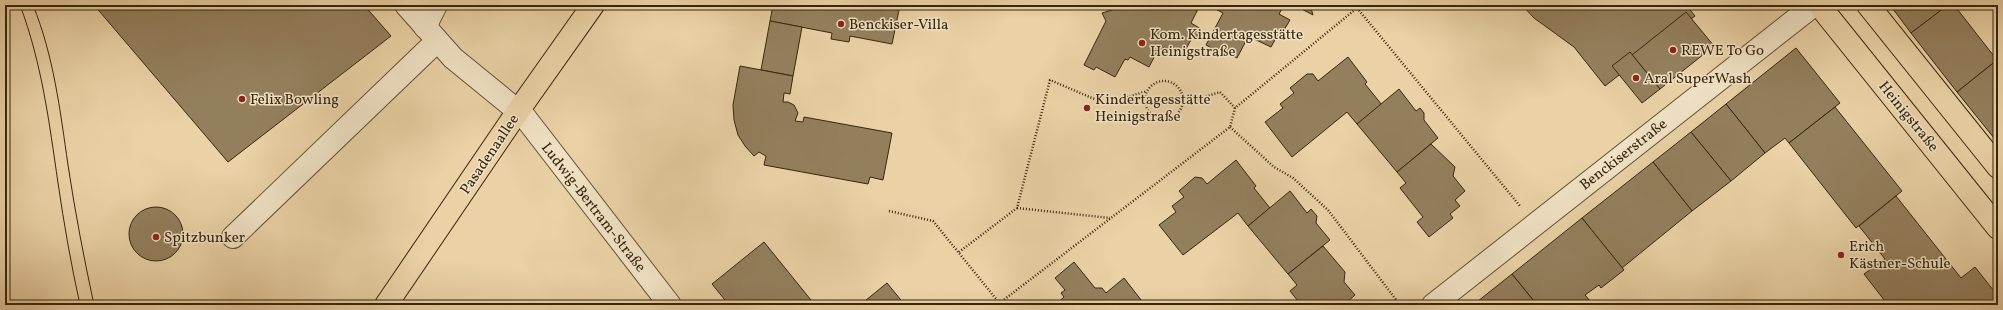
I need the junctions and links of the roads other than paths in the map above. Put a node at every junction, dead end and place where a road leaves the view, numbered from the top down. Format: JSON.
{"nodes":[{"id":1,"x":406,"y":5,"type":"edge"},
{"id":2,"x":436,"y":5,"type":"edge"},
{"id":3,"x":593,"y":5,"type":"edge"},
{"id":4,"x":604,"y":5,"type":"edge"},
{"id":5,"x":1814,"y":5,"type":"edge"},
{"id":6,"x":1819,"y":5,"type":"edge"},
{"id":7,"x":1868,"y":5,"type":"edge"},
{"id":8,"x":431,"y":34,"type":"junction"},
{"id":9,"x":521,"y":114,"type":"junction"},
{"id":10,"x":1998,"y":167,"type":"edge"},
{"id":11,"x":1998,"y":228,"type":"edge"},
{"id":12,"x":233,"y":237,"type":"dead end"},
{"id":13,"x":386,"y":305,"type":"edge"},
{"id":14,"x":400,"y":305,"type":"edge"},
{"id":15,"x":670,"y":305,"type":"edge"},
{"id":16,"x":1433,"y":305,"type":"edge"}],
"edges":[{"from":1,"to":8,"type":"street","name":"Ludwig-Bertram-Straße"},
{"from":2,"to":8,"type":"street"},
{"from":3,"to":9,"type":"main road","name":"Pasadenaallee"},
{"from":4,"to":9,"type":"main road","name":"Pasadenaallee"},
{"from":5,"to":16,"type":"street","name":"Benckiserstraße"},
{"from":6,"to":11,"type":"main road","name":"Heinigstraße"},
{"from":7,"to":10,"type":"main road"},
{"from":8,"to":9,"type":"street","name":"Ludwig-Bertram-Straße"},
{"from":8,"to":12,"type":"street"},
{"from":9,"to":13,"type":"main road","name":"Pasadenaallee"},
{"from":9,"to":14,"type":"main road","name":"Pasadenaallee"},
{"from":9,"to":15,"type":"street","name":"Ludwig-Bertram-Straße"}]}
